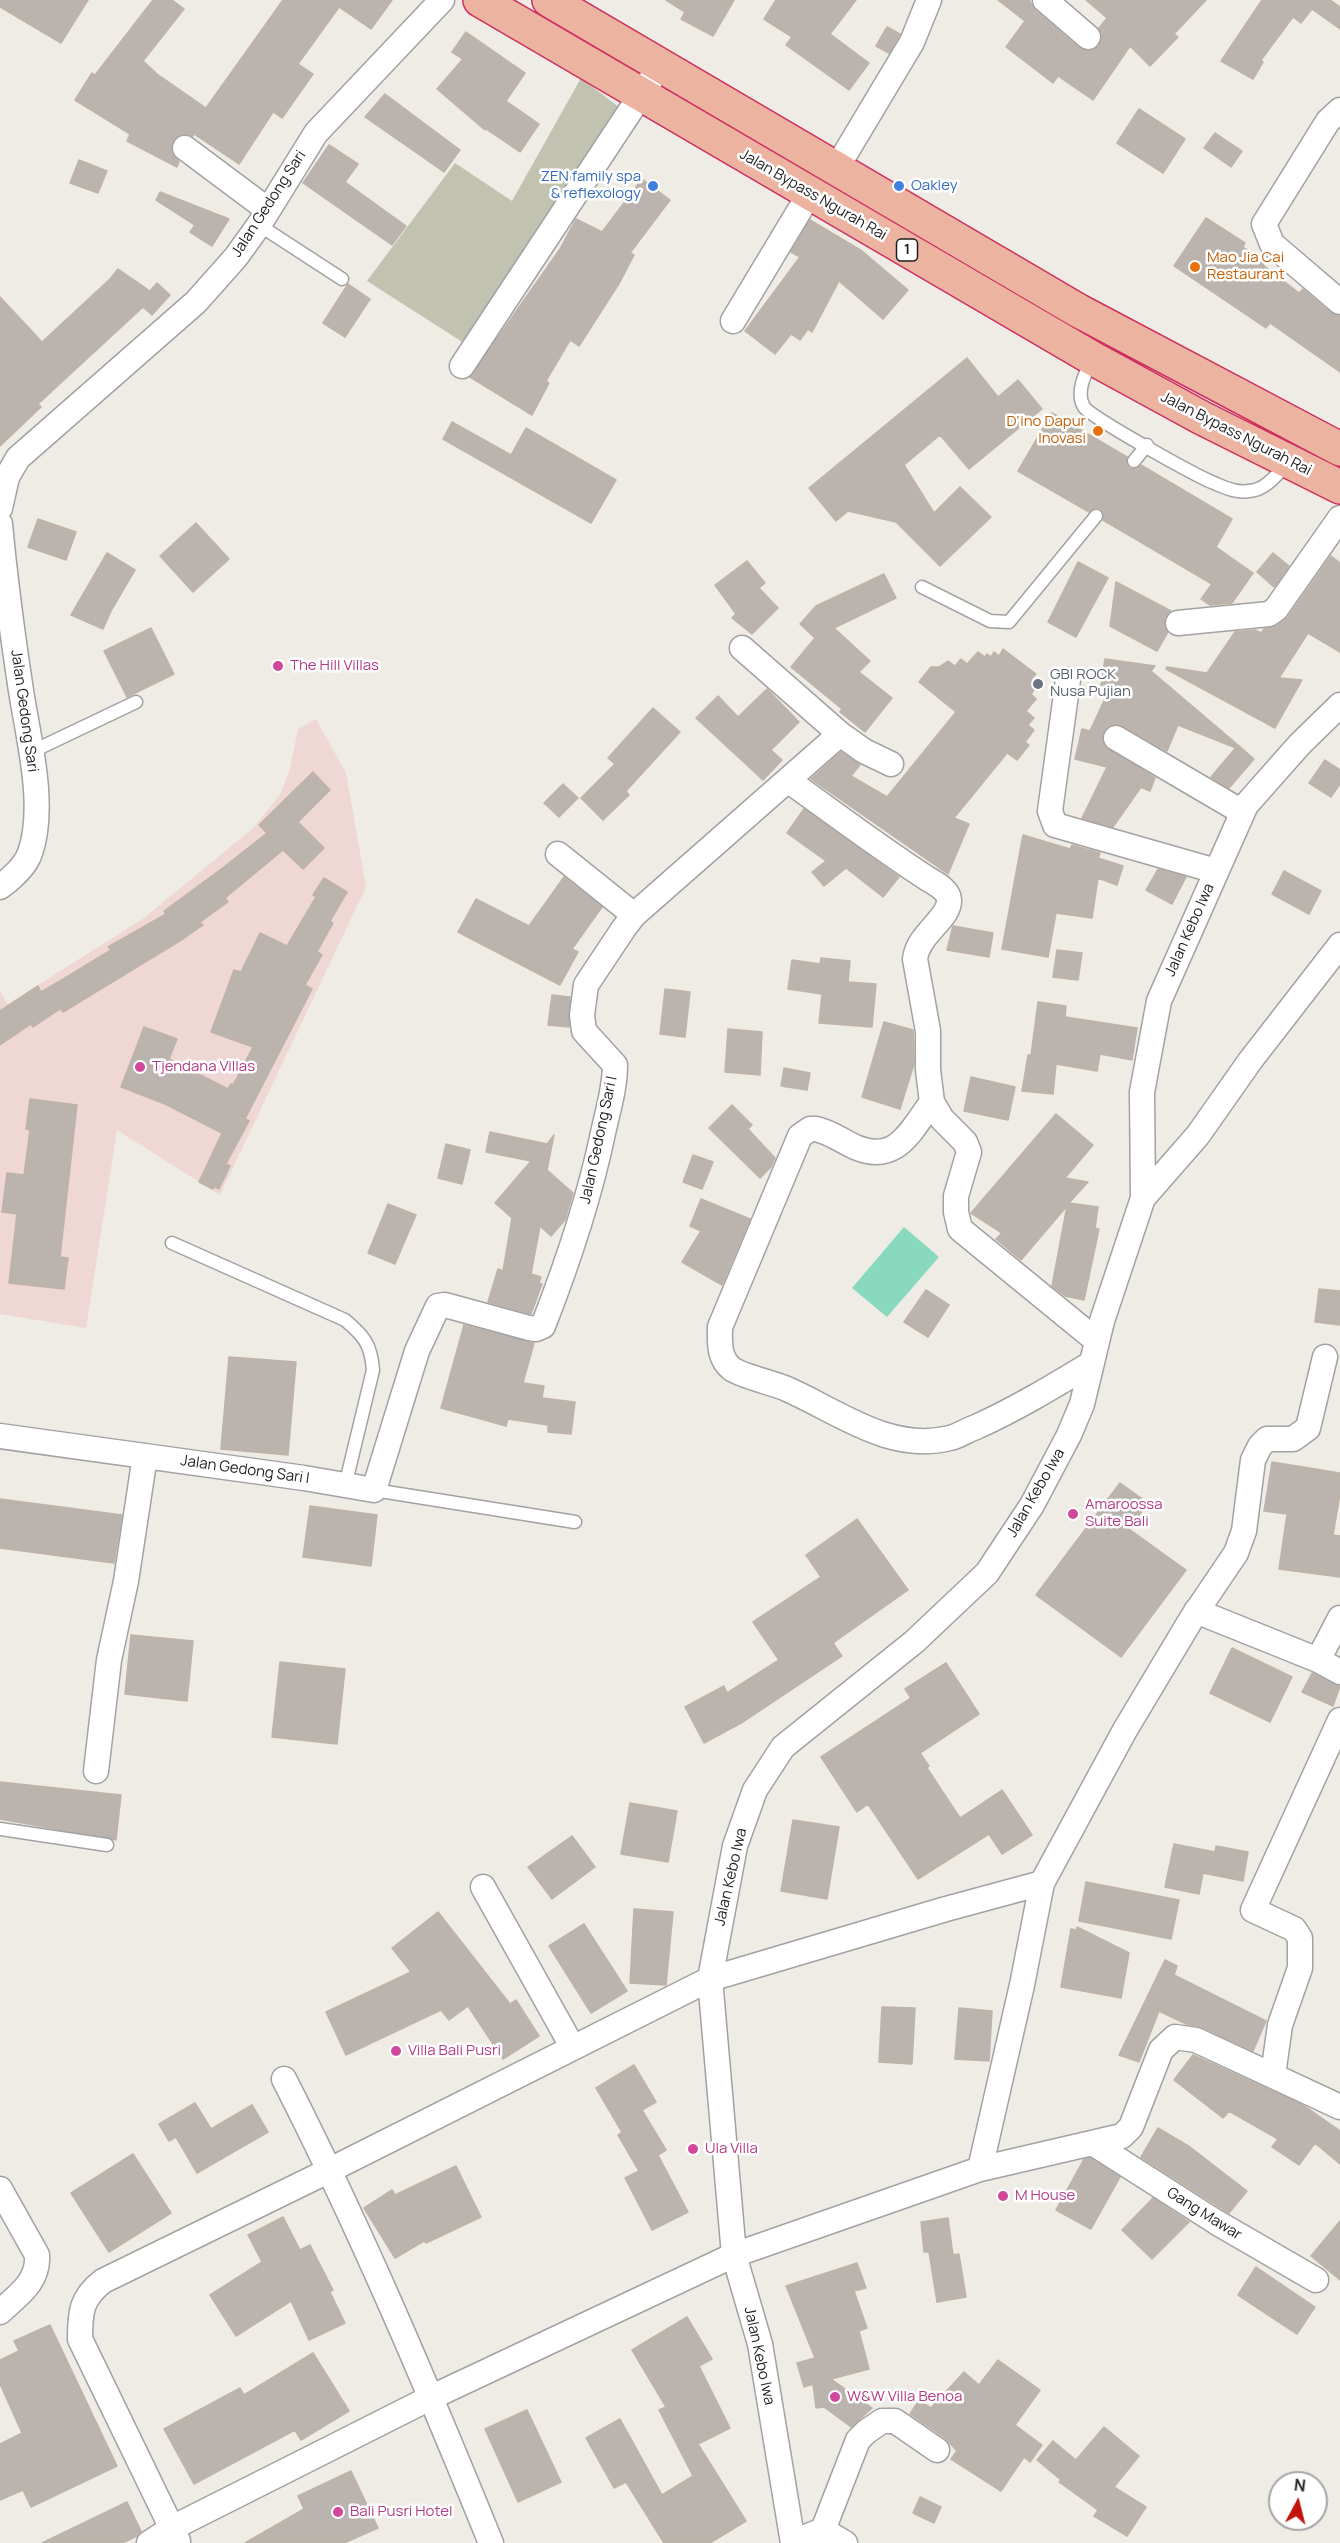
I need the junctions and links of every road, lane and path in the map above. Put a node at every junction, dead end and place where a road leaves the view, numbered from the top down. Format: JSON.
{"nodes":[{"id":1,"x":442,"y":0,"type":"edge"},
{"id":2,"x":480,"y":0,"type":"edge"},
{"id":3,"x":1045,"y":0,"type":"edge"},
{"id":4,"x":926,"y":2,"type":"edge"},
{"id":5,"x":570,"y":5,"type":"edge"},
{"id":6,"x":1088,"y":37,"type":"dead end"},
{"id":7,"x":659,"y":66,"type":"junction"},
{"id":8,"x":642,"y":95,"type":"junction"},
{"id":9,"x":1340,"y":110,"type":"edge"},
{"id":10,"x":185,"y":148,"type":"dead end"},
{"id":11,"x":836,"y":169,"type":"junction"},
{"id":12,"x":810,"y":193,"type":"junction"},
{"id":13,"x":264,"y":218,"type":"junction"},
{"id":14,"x":342,"y":279,"type":"dead end"},
{"id":15,"x":1340,"y":302,"type":"edge"},
{"id":16,"x":733,"y":321,"type":"dead end"},
{"id":17,"x":1092,"y":358,"type":"junction"},
{"id":18,"x":462,"y":366,"type":"dead end"},
{"id":19,"x":1147,"y":445,"type":"junction"},
{"id":20,"x":1340,"y":449,"type":"edge"},
{"id":21,"x":1134,"y":461,"type":"dead end"},
{"id":22,"x":1289,"y":462,"type":"junction"},
{"id":23,"x":1340,"y":487,"type":"edge"},
{"id":24,"x":0,"y":508,"type":"edge"},
{"id":25,"x":1096,"y":516,"type":"dead end"},
{"id":26,"x":1340,"y":518,"type":"edge"},
{"id":27,"x":0,"y":525,"type":"edge"},
{"id":28,"x":922,"y":587,"type":"dead end"},
{"id":29,"x":1178,"y":623,"type":"dead end"},
{"id":30,"x":742,"y":648,"type":"dead end"},
{"id":31,"x":1068,"y":680,"type":"dead end"},
{"id":32,"x":136,"y":702,"type":"dead end"},
{"id":33,"x":1340,"y":705,"type":"edge"},
{"id":34,"x":840,"y":734,"type":"junction"},
{"id":35,"x":1116,"y":738,"type":"dead end"},
{"id":36,"x":30,"y":752,"type":"junction"},
{"id":37,"x":891,"y":764,"type":"dead end"},
{"id":38,"x":789,"y":781,"type":"junction"},
{"id":39,"x":1242,"y":812,"type":"junction"},
{"id":40,"x":558,"y":854,"type":"dead end"},
{"id":41,"x":1216,"y":871,"type":"junction"},
{"id":42,"x":0,"y":887,"type":"edge"},
{"id":43,"x":634,"y":915,"type":"junction"},
{"id":44,"x":1340,"y":945,"type":"edge"},
{"id":45,"x":932,"y":1102,"type":"junction"},
{"id":46,"x":1143,"y":1198,"type":"junction"},
{"id":47,"x":172,"y":1244,"type":"dead end"},
{"id":48,"x":1094,"y":1352,"type":"junction"},
{"id":49,"x":1325,"y":1357,"type":"dead end"},
{"id":50,"x":0,"y":1436,"type":"edge"},
{"id":51,"x":145,"y":1456,"type":"junction"},
{"id":52,"x":345,"y":1486,"type":"junction"},
{"id":53,"x":374,"y":1490,"type":"junction"},
{"id":54,"x":575,"y":1522,"type":"dead end"},
{"id":55,"x":1196,"y":1611,"type":"junction"},
{"id":56,"x":1340,"y":1618,"type":"edge"},
{"id":57,"x":1318,"y":1660,"type":"junction"},
{"id":58,"x":1340,"y":1672,"type":"edge"},
{"id":59,"x":1340,"y":1720,"type":"edge"},
{"id":60,"x":96,"y":1771,"type":"dead end"},
{"id":61,"x":0,"y":1829,"type":"edge"},
{"id":62,"x":107,"y":1845,"type":"dead end"},
{"id":63,"x":1042,"y":1883,"type":"junction"},
{"id":64,"x":483,"y":1887,"type":"dead end"},
{"id":65,"x":710,"y":1978,"type":"junction"},
{"id":66,"x":573,"y":2048,"type":"junction"},
{"id":67,"x":1273,"y":2075,"type":"junction"},
{"id":68,"x":284,"y":2079,"type":"dead end"},
{"id":69,"x":1340,"y":2108,"type":"edge"},
{"id":70,"x":1094,"y":2144,"type":"junction"},
{"id":71,"x":980,"y":2169,"type":"junction"},
{"id":72,"x":330,"y":2170,"type":"junction"},
{"id":73,"x":0,"y":2188,"type":"edge"},
{"id":74,"x":734,"y":2255,"type":"junction"},
{"id":75,"x":1316,"y":2280,"type":"dead end"},
{"id":76,"x":0,"y":2312,"type":"edge"},
{"id":77,"x":432,"y":2397,"type":"junction"},
{"id":78,"x":937,"y":2450,"type":"dead end"},
{"id":79,"x":823,"y":2530,"type":"junction"},
{"id":80,"x":175,"y":2535,"type":"edge"},
{"id":81,"x":793,"y":2542,"type":"edge"},
{"id":82,"x":149,"y":2543,"type":"edge"},
{"id":83,"x":491,"y":2543,"type":"edge"},
{"id":84,"x":845,"y":2543,"type":"edge"}],
"edges":[{"from":1,"to":13,"type":"street","name":"Jalan Gedong Sari"},
{"from":2,"to":8,"type":"highway","name":"Jalan Bypass Ngurah Rai","number":"1"},
{"from":3,"to":6,"type":"street"},
{"from":4,"to":11,"type":"street"},
{"from":5,"to":7,"type":"highway","number":"1"},
{"from":7,"to":8,"type":"street"},
{"from":7,"to":11,"type":"highway","number":"1"},
{"from":8,"to":12,"type":"highway","name":"Jalan Bypass Ngurah Rai","number":"1"},
{"from":8,"to":18,"type":"street"},
{"from":9,"to":15,"type":"street"},
{"from":10,"to":13,"type":"street"},
{"from":11,"to":20,"type":"highway","number":"1"},
{"from":12,"to":16,"type":"street"},
{"from":12,"to":17,"type":"highway","name":"Jalan Bypass Ngurah Rai","number":"1"},
{"from":13,"to":14,"type":"lane"},
{"from":13,"to":24,"type":"street","name":"Jalan Gedong Sari"},
{"from":17,"to":19,"type":"lane"},
{"from":17,"to":22,"type":"highway","name":"Jalan Bypass Ngurah Rai","number":"1"},
{"from":19,"to":21,"type":"lane"},
{"from":19,"to":22,"type":"lane"},
{"from":22,"to":23,"type":"highway","name":"Jalan Bypass Ngurah Rai","number":"1"},
{"from":25,"to":28,"type":"lane"},
{"from":26,"to":29,"type":"street"},
{"from":27,"to":36,"type":"street","name":"Jalan Gedong Sari"},
{"from":30,"to":34,"type":"street"},
{"from":31,"to":41,"type":"street"},
{"from":32,"to":36,"type":"lane"},
{"from":33,"to":39,"type":"street","name":"Jalan Kebo Iwa"},
{"from":34,"to":37,"type":"street"},
{"from":34,"to":38,"type":"street","name":"Jalan Gedong Sari I"},
{"from":35,"to":39,"type":"street"},
{"from":36,"to":42,"type":"street","name":"Jalan Gedong Sari"},
{"from":38,"to":43,"type":"street","name":"Jalan Gedong Sari I"},
{"from":38,"to":45,"type":"street"},
{"from":39,"to":41,"type":"street","name":"Jalan Kebo Iwa"},
{"from":40,"to":43,"type":"street"},
{"from":41,"to":46,"type":"street","name":"Jalan Kebo Iwa"},
{"from":43,"to":53,"type":"street","name":"Jalan Gedong Sari I"},
{"from":44,"to":46,"type":"street","name":"Jalan Kebo Iwa"},
{"from":45,"to":48,"type":"street"},
{"from":45,"to":48,"type":"street"},
{"from":46,"to":48,"type":"street","name":"Jalan Kebo Iwa"},
{"from":47,"to":52,"type":"lane"},
{"from":48,"to":65,"type":"street","name":"Jalan Kebo Iwa"},
{"from":49,"to":55,"type":"street"},
{"from":50,"to":51,"type":"street","name":"Jalan Gedong Sari I"},
{"from":51,"to":52,"type":"street","name":"Jalan Gedong Sari I"},
{"from":51,"to":60,"type":"street"},
{"from":52,"to":53,"type":"street","name":"Jalan Gedong Sari I"},
{"from":53,"to":54,"type":"lane"},
{"from":55,"to":57,"type":"street"},
{"from":55,"to":63,"type":"street"},
{"from":56,"to":57,"type":"street"},
{"from":57,"to":58,"type":"street"},
{"from":59,"to":67,"type":"street"},
{"from":61,"to":62,"type":"lane"},
{"from":63,"to":65,"type":"street"},
{"from":63,"to":71,"type":"street"},
{"from":64,"to":66,"type":"street"},
{"from":65,"to":66,"type":"street"},
{"from":65,"to":74,"type":"street","name":"Jalan Kebo Iwa"},
{"from":66,"to":72,"type":"street"},
{"from":67,"to":69,"type":"street"},
{"from":67,"to":70,"type":"street"},
{"from":68,"to":72,"type":"street"},
{"from":70,"to":71,"type":"street"},
{"from":70,"to":75,"type":"street","name":"Gang Mawar"},
{"from":71,"to":74,"type":"street"},
{"from":72,"to":77,"type":"street"},
{"from":72,"to":80,"type":"street"},
{"from":73,"to":76,"type":"street"},
{"from":74,"to":77,"type":"street"},
{"from":74,"to":81,"type":"street","name":"Jalan Kebo Iwa"},
{"from":77,"to":80,"type":"street"},
{"from":77,"to":83,"type":"street"},
{"from":78,"to":79,"type":"street"},
{"from":79,"to":81,"type":"street"},
{"from":79,"to":84,"type":"street"},
{"from":80,"to":82,"type":"street"}]}
